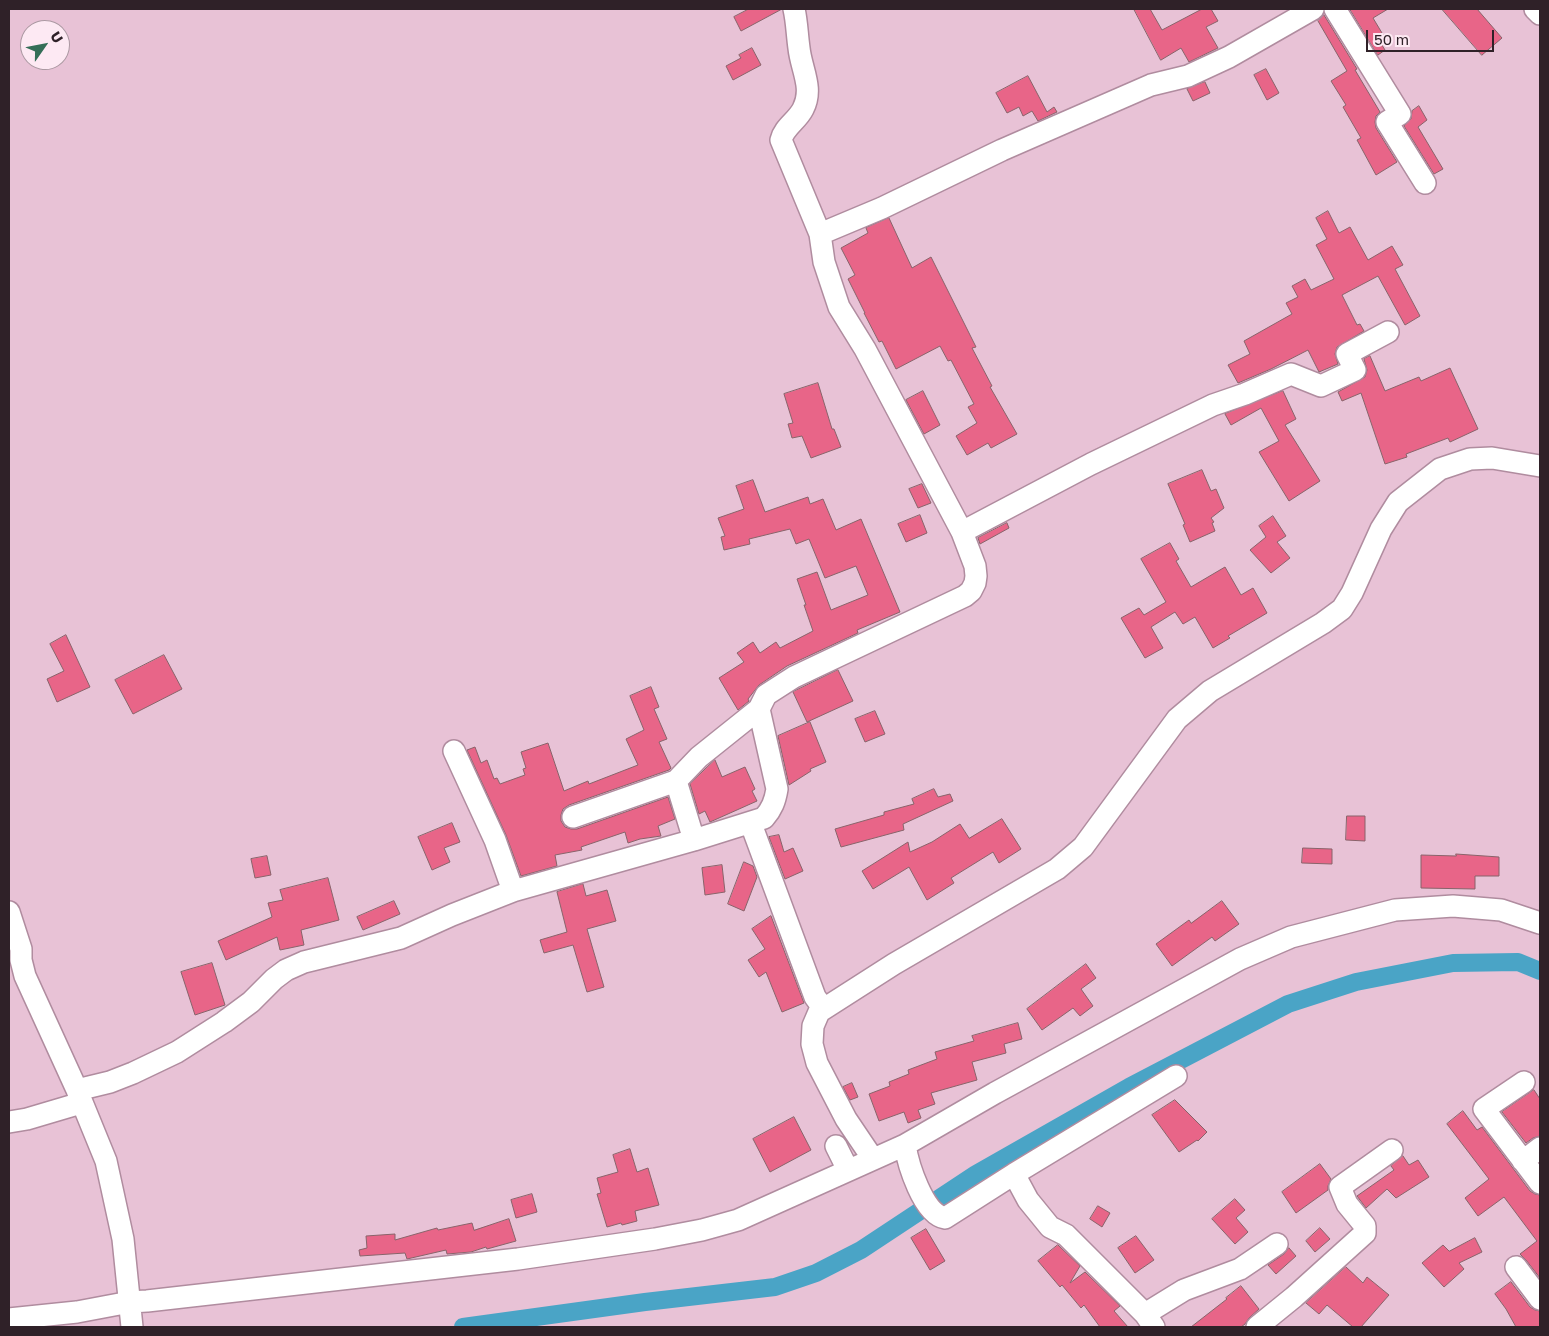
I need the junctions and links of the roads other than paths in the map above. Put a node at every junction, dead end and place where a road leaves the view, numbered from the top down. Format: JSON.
{"nodes":[{"id":1,"x":794,"y":9,"type":"edge"},
{"id":2,"x":1314,"y":9,"type":"edge"},
{"id":3,"x":1336,"y":9,"type":"edge"},
{"id":4,"x":1535,"y":9,"type":"edge"},
{"id":5,"x":1540,"y":14,"type":"edge"},
{"id":6,"x":1424,"y":183,"type":"dead end"},
{"id":7,"x":820,"y":234,"type":"junction"},
{"id":8,"x":1388,"y":332,"type":"dead end"},
{"id":9,"x":1540,"y":466,"type":"edge"},
{"id":10,"x":962,"y":532,"type":"junction"},
{"id":11,"x":759,"y":709,"type":"junction"},
{"id":12,"x":454,"y":751,"type":"dead end"},
{"id":13,"x":676,"y":781,"type":"junction"},
{"id":14,"x":572,"y":817,"type":"dead end"},
{"id":15,"x":750,"y":824,"type":"junction"},
{"id":16,"x":694,"y":840,"type":"junction"},
{"id":17,"x":513,"y":891,"type":"junction"},
{"id":18,"x":9,"y":912,"type":"edge"},
{"id":19,"x":1540,"y":923,"type":"edge"},
{"id":20,"x":823,"y":1008,"type":"junction"},
{"id":21,"x":1176,"y":1076,"type":"dead end"},
{"id":22,"x":1524,"y":1082,"type":"dead end"},
{"id":23,"x":79,"y":1096,"type":"junction"},
{"id":24,"x":9,"y":1122,"type":"edge"},
{"id":25,"x":836,"y":1146,"type":"dead end"},
{"id":26,"x":1540,"y":1148,"type":"edge"},
{"id":27,"x":1392,"y":1150,"type":"dead end"},
{"id":28,"x":906,"y":1154,"type":"junction"},
{"id":29,"x":873,"y":1159,"type":"junction"},
{"id":30,"x":1523,"y":1161,"type":"junction"},
{"id":31,"x":848,"y":1170,"type":"junction"},
{"id":32,"x":1014,"y":1174,"type":"junction"},
{"id":33,"x":1540,"y":1183,"type":"edge"},
{"id":34,"x":1276,"y":1244,"type":"dead end"},
{"id":35,"x":1516,"y":1267,"type":"dead end"},
{"id":36,"x":1540,"y":1299,"type":"edge"},
{"id":37,"x":131,"y":1315,"type":"edge"},
{"id":38,"x":9,"y":1319,"type":"edge"},
{"id":39,"x":1150,"y":1320,"type":"edge"},
{"id":40,"x":1257,"y":1327,"type":"edge"}],
"edges":[{"from":1,"to":7,"type":"street"},
{"from":2,"to":7,"type":"street"},
{"from":3,"to":6,"type":"street"},
{"from":4,"to":5,"type":"street"},
{"from":7,"to":10,"type":"street"},
{"from":8,"to":10,"type":"street"},
{"from":9,"to":20,"type":"street"},
{"from":10,"to":11,"type":"street"},
{"from":11,"to":13,"type":"street"},
{"from":11,"to":15,"type":"street"},
{"from":12,"to":17,"type":"street"},
{"from":13,"to":14,"type":"street"},
{"from":13,"to":16,"type":"street"},
{"from":15,"to":16,"type":"street"},
{"from":15,"to":20,"type":"street"},
{"from":16,"to":17,"type":"street"},
{"from":17,"to":23,"type":"street"},
{"from":18,"to":23,"type":"street"},
{"from":19,"to":28,"type":"street"},
{"from":20,"to":29,"type":"street"},
{"from":21,"to":32,"type":"street"},
{"from":22,"to":30,"type":"street"},
{"from":23,"to":24,"type":"street"},
{"from":23,"to":37,"type":"street"},
{"from":25,"to":31,"type":"street"},
{"from":26,"to":30,"type":"street"},
{"from":27,"to":40,"type":"street"},
{"from":28,"to":29,"type":"street"},
{"from":28,"to":32,"type":"street"},
{"from":29,"to":31,"type":"street"},
{"from":30,"to":33,"type":"street"},
{"from":31,"to":37,"type":"street"},
{"from":32,"to":39,"type":"street"},
{"from":34,"to":39,"type":"street"},
{"from":35,"to":36,"type":"street"},
{"from":37,"to":38,"type":"street"}]}
